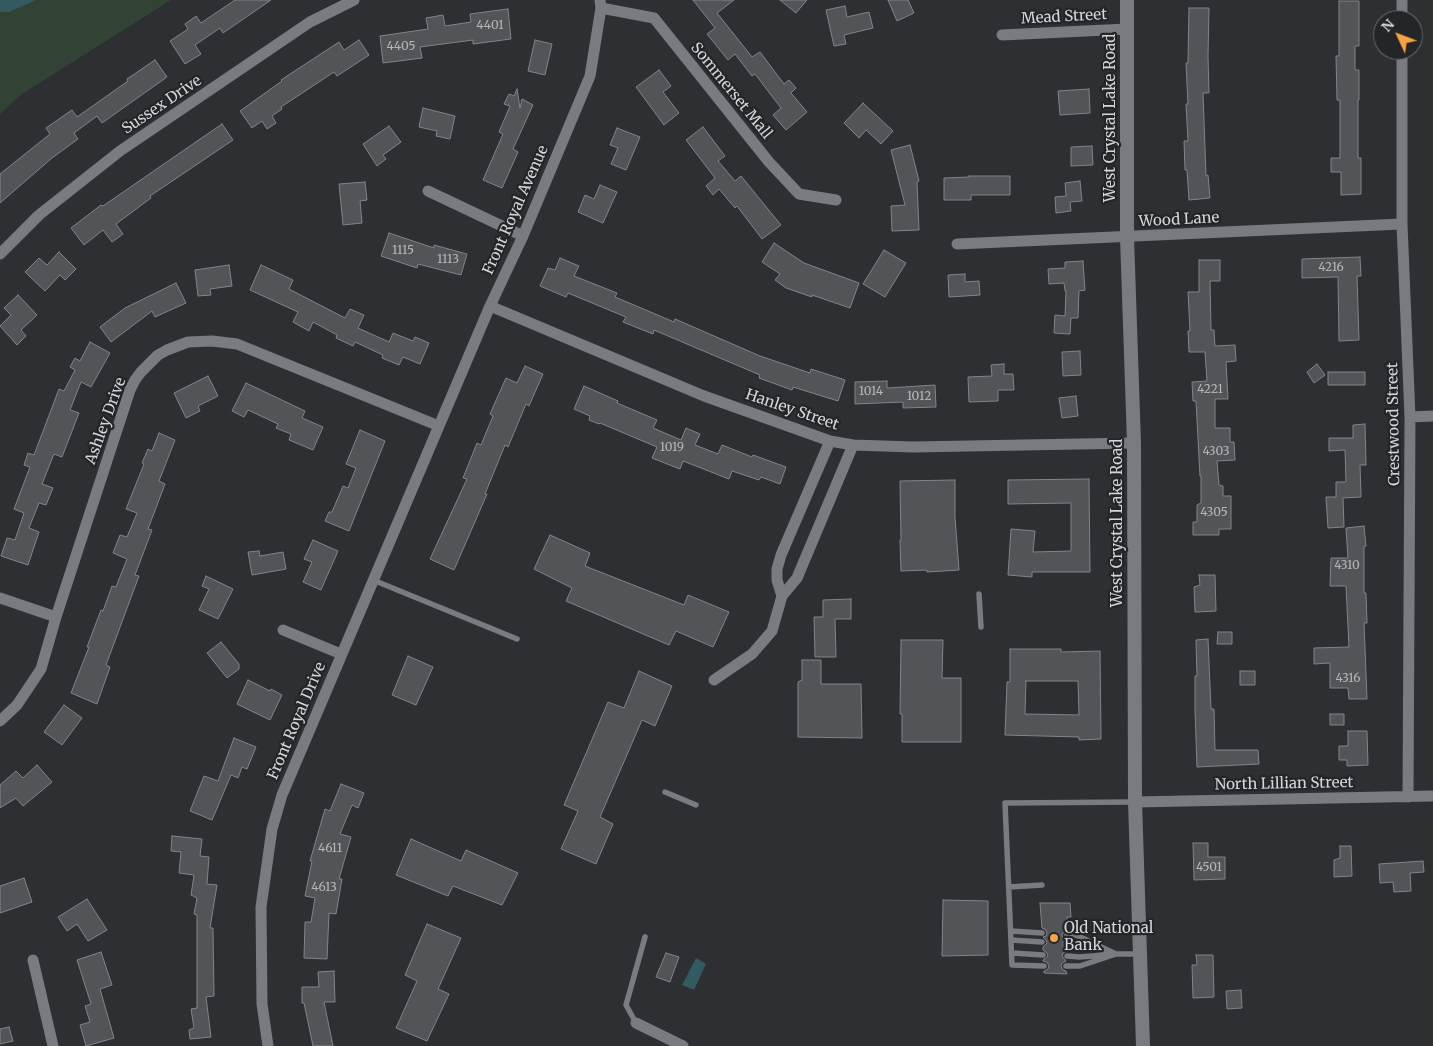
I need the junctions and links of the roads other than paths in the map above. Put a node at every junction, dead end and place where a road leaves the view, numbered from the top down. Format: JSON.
{"nodes":[{"id":1,"x":354,"y":0,"type":"edge"},
{"id":2,"x":1128,"y":0,"type":"edge"},
{"id":3,"x":600,"y":4,"type":"edge"},
{"id":4,"x":1127,"y":29,"type":"junction"},
{"id":5,"x":1002,"y":35,"type":"dead end"},
{"id":6,"x":1402,"y":60,"type":"edge"},
{"id":7,"x":428,"y":192,"type":"dead end"},
{"id":8,"x":836,"y":200,"type":"dead end"},
{"id":9,"x":1402,"y":224,"type":"junction"},
{"id":10,"x":523,"y":236,"type":"junction"},
{"id":11,"x":1127,"y":237,"type":"junction"},
{"id":12,"x":958,"y":244,"type":"dead end"},
{"id":13,"x":0,"y":254,"type":"edge"},
{"id":14,"x":490,"y":306,"type":"junction"},
{"id":15,"x":1433,"y":416,"type":"edge"},
{"id":16,"x":1410,"y":417,"type":"junction"},
{"id":17,"x":438,"y":426,"type":"junction"},
{"id":18,"x":830,"y":441,"type":"junction"},
{"id":19,"x":1134,"y":443,"type":"junction"},
{"id":20,"x":853,"y":445,"type":"junction"},
{"id":21,"x":373,"y":580,"type":"junction"},
{"id":22,"x":979,"y":594,"type":"dead end"},
{"id":23,"x":782,"y":596,"type":"junction"},
{"id":24,"x":0,"y":598,"type":"edge"},
{"id":25,"x":56,"y":617,"type":"junction"},
{"id":26,"x":981,"y":627,"type":"dead end"},
{"id":27,"x":282,"y":630,"type":"dead end"},
{"id":28,"x":517,"y":639,"type":"dead end"},
{"id":29,"x":341,"y":654,"type":"junction"},
{"id":30,"x":714,"y":680,"type":"dead end"},
{"id":31,"x":0,"y":721,"type":"edge"},
{"id":32,"x":665,"y":792,"type":"dead end"},
{"id":33,"x":1433,"y":796,"type":"edge"},
{"id":34,"x":1408,"y":797,"type":"junction"},
{"id":35,"x":1136,"y":802,"type":"junction"},
{"id":36,"x":696,"y":805,"type":"dead end"},
{"id":37,"x":1042,"y":885,"type":"dead end"},
{"id":38,"x":1009,"y":887,"type":"junction"},
{"id":39,"x":1011,"y":931,"type":"junction"},
{"id":40,"x":1042,"y":933,"type":"dead end"},
{"id":41,"x":1067,"y":935,"type":"dead end"},
{"id":42,"x":645,"y":936,"type":"dead end"},
{"id":43,"x":1011,"y":940,"type":"junction"},
{"id":44,"x":1042,"y":942,"type":"dead end"},
{"id":45,"x":1067,"y":944,"type":"dead end"},
{"id":46,"x":1012,"y":953,"type":"junction"},
{"id":47,"x":1116,"y":954,"type":"junction"},
{"id":48,"x":1140,"y":954,"type":"junction"},
{"id":49,"x":1043,"y":955,"type":"dead end"},
{"id":50,"x":1067,"y":956,"type":"dead end"},
{"id":51,"x":33,"y":960,"type":"dead end"},
{"id":52,"x":1044,"y":966,"type":"dead end"},
{"id":53,"x":1066,"y":966,"type":"dead end"},
{"id":54,"x":636,"y":1023,"type":"joint"},
{"id":55,"x":53,"y":1046,"type":"edge"},
{"id":56,"x":268,"y":1046,"type":"edge"},
{"id":57,"x":683,"y":1046,"type":"edge"},
{"id":58,"x":1143,"y":1046,"type":"edge"}],
"edges":[{"from":1,"to":13,"type":"street","name":"Sussex Drive"},
{"from":2,"to":4,"type":"street","name":"West Crystal Lake Road"},
{"from":3,"to":8,"type":"street","name":"Sommerset Mall"},
{"from":3,"to":10,"type":"street","name":"Front Royal Avenue"},
{"from":4,"to":5,"type":"street","name":"Mead Street"},
{"from":4,"to":11,"type":"street","name":"West Crystal Lake Road"},
{"from":6,"to":9,"type":"street","name":"Crestwood Street"},
{"from":7,"to":10,"type":"street"},
{"from":9,"to":11,"type":"street","name":"Wood Lane"},
{"from":9,"to":16,"type":"street","name":"Crestwood Street"},
{"from":10,"to":14,"type":"street","name":"Front Royal Avenue"},
{"from":11,"to":12,"type":"street","name":"Wood Lane"},
{"from":11,"to":19,"type":"street","name":"West Crystal Lake Road"},
{"from":14,"to":17,"type":"street","name":"Front Royal Avenue"},
{"from":14,"to":18,"type":"street","name":"Hanley Street"},
{"from":15,"to":16,"type":"street"},
{"from":16,"to":34,"type":"street","name":"Crestwood Street"},
{"from":17,"to":21,"type":"street","name":"Front Royal Drive"},
{"from":17,"to":25,"type":"street","name":"Ashley Drive"},
{"from":18,"to":20,"type":"street","name":"Hanley Street"},
{"from":18,"to":23,"type":"street"},
{"from":19,"to":20,"type":"street","name":"Hanley Street"},
{"from":19,"to":35,"type":"street","name":"West Crystal Lake Road"},
{"from":20,"to":23,"type":"street"},
{"from":21,"to":28,"type":"lane"},
{"from":21,"to":29,"type":"street","name":"Front Royal Drive"},
{"from":22,"to":26,"type":"lane"},
{"from":23,"to":30,"type":"street"},
{"from":24,"to":25,"type":"street"},
{"from":25,"to":31,"type":"street","name":"Ashley Drive"},
{"from":27,"to":29,"type":"street"},
{"from":29,"to":56,"type":"street","name":"Front Royal Drive"},
{"from":32,"to":36,"type":"lane"},
{"from":33,"to":34,"type":"street","name":"North Lillian Street"},
{"from":34,"to":35,"type":"street","name":"North Lillian Street"},
{"from":35,"to":38,"type":"lane"},
{"from":35,"to":48,"type":"street","name":"West Crystal Lake Road"},
{"from":37,"to":38,"type":"lane"},
{"from":38,"to":39,"type":"lane"},
{"from":39,"to":40,"type":"lane"},
{"from":39,"to":43,"type":"lane"},
{"from":41,"to":47,"type":"lane"},
{"from":42,"to":54,"type":"lane"},
{"from":43,"to":44,"type":"lane"},
{"from":43,"to":46,"type":"lane"},
{"from":45,"to":47,"type":"lane"},
{"from":46,"to":49,"type":"lane"},
{"from":46,"to":52,"type":"lane"},
{"from":47,"to":48,"type":"lane"},
{"from":47,"to":50,"type":"lane"},
{"from":47,"to":53,"type":"lane"},
{"from":48,"to":58,"type":"street","name":"West Crystal Lake Road"},
{"from":51,"to":55,"type":"street"},
{"from":54,"to":57,"type":"street"}]}
